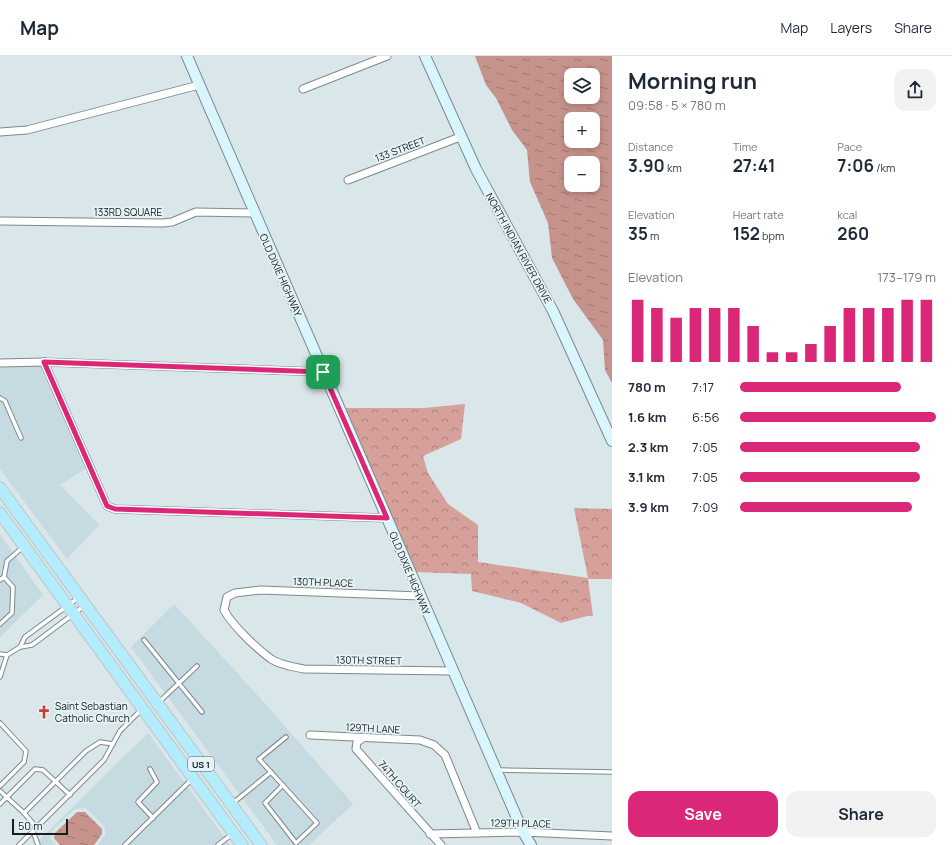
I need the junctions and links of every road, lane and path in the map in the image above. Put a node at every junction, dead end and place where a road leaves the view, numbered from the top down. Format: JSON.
{"nodes":[{"id":1,"x":187,"y":56,"type":"edge"},
{"id":2,"x":387,"y":56,"type":"edge"},
{"id":3,"x":425,"y":56,"type":"edge"},
{"id":4,"x":199,"y":85,"type":"junction"},
{"id":5,"x":303,"y":89,"type":"dead end"},
{"id":6,"x":0,"y":132,"type":"edge"},
{"id":7,"x":460,"y":137,"type":"junction"},
{"id":8,"x":348,"y":180,"type":"dead end"},
{"id":9,"x":253,"y":213,"type":"junction"},
{"id":10,"x":0,"y":220,"type":"edge"},
{"id":11,"x":44,"y":362,"type":"junction"},
{"id":12,"x":0,"y":363,"type":"edge"},
{"id":13,"x":323,"y":372,"type":"junction"},
{"id":14,"x":0,"y":398,"type":"edge"},
{"id":15,"x":21,"y":438,"type":"dead end"},
{"id":16,"x":612,"y":441,"type":"edge"},
{"id":17,"x":0,"y":488,"type":"edge"},
{"id":18,"x":0,"y":513,"type":"edge"},
{"id":19,"x":387,"y":518,"type":"junction"},
{"id":20,"x":24,"y":546,"type":"junction"},
{"id":21,"x":4,"y":577,"type":"junction"},
{"id":22,"x":0,"y":580,"type":"edge"},
{"id":23,"x":420,"y":596,"type":"junction"},
{"id":24,"x":227,"y":598,"type":"joint"},
{"id":25,"x":82,"y":601,"type":"junction"},
{"id":26,"x":71,"y":610,"type":"junction"},
{"id":27,"x":0,"y":624,"type":"edge"},
{"id":28,"x":144,"y":640,"type":"dead end"},
{"id":29,"x":20,"y":647,"type":"junction"},
{"id":30,"x":0,"y":654,"type":"edge"},
{"id":31,"x":8,"y":656,"type":"junction"},
{"id":32,"x":197,"y":666,"type":"dead end"},
{"id":33,"x":452,"y":671,"type":"junction"},
{"id":34,"x":0,"y":677,"type":"edge"},
{"id":35,"x":178,"y":683,"type":"junction"},
{"id":36,"x":157,"y":704,"type":"junction"},
{"id":37,"x":143,"y":708,"type":"junction"},
{"id":38,"x":202,"y":712,"type":"dead end"},
{"id":39,"x":0,"y":723,"type":"edge"},
{"id":40,"x":310,"y":735,"type":"dead end"},
{"id":41,"x":286,"y":736,"type":"dead end"},
{"id":42,"x":365,"y":736,"type":"junction"},
{"id":43,"x":113,"y":744,"type":"junction"},
{"id":44,"x":150,"y":769,"type":"dead end"},
{"id":45,"x":496,"y":770,"type":"junction"},
{"id":46,"x":271,"y":772,"type":"junction"},
{"id":47,"x":612,"y":772,"type":"edge"},
{"id":48,"x":194,"y":777,"type":"junction"},
{"id":49,"x":56,"y":781,"type":"junction"},
{"id":50,"x":283,"y":785,"type":"junction"},
{"id":51,"x":0,"y":786,"type":"edge"},
{"id":52,"x":0,"y":790,"type":"edge"},
{"id":53,"x":70,"y":795,"type":"junction"},
{"id":54,"x":7,"y":797,"type":"junction"},
{"id":55,"x":0,"y":804,"type":"edge"},
{"id":56,"x":231,"y":804,"type":"junction"},
{"id":57,"x":24,"y":813,"type":"junction"},
{"id":58,"x":153,"y":818,"type":"junction"},
{"id":59,"x":37,"y":828,"type":"junction"},
{"id":60,"x":33,"y":831,"type":"junction"},
{"id":61,"x":523,"y":832,"type":"junction"},
{"id":62,"x":234,"y":833,"type":"junction"},
{"id":63,"x":477,"y":833,"type":"junction"},
{"id":64,"x":430,"y":834,"type":"junction"},
{"id":65,"x":612,"y":836,"type":"edge"},
{"id":66,"x":19,"y":845,"type":"edge"},
{"id":67,"x":38,"y":845,"type":"edge"},
{"id":68,"x":125,"y":845,"type":"edge"},
{"id":69,"x":218,"y":845,"type":"edge"},
{"id":70,"x":242,"y":845,"type":"edge"},
{"id":71,"x":261,"y":845,"type":"edge"},
{"id":72,"x":441,"y":845,"type":"edge"},
{"id":73,"x":531,"y":845,"type":"edge"}],
"edges":[{"from":1,"to":4,"type":"street","name":"OLD DIXIE HIGHWAY"},
{"from":2,"to":5,"type":"street"},
{"from":3,"to":7,"type":"street","name":"NORTH INDIAN RIVER DRIVE"},
{"from":4,"to":6,"type":"street"},
{"from":4,"to":9,"type":"street","name":"OLD DIXIE HIGHWAY"},
{"from":7,"to":8,"type":"street","name":"133 STREET"},
{"from":7,"to":16,"type":"street","name":"NORTH INDIAN RIVER DRIVE"},
{"from":9,"to":10,"type":"street","name":"133RD SQUARE"},
{"from":9,"to":13,"type":"street","name":"OLD DIXIE HIGHWAY"},
{"from":11,"to":12,"type":"street"},
{"from":11,"to":13,"type":"street"},
{"from":11,"to":19,"type":"street"},
{"from":13,"to":19,"type":"street","name":"OLD DIXIE HIGHWAY"},
{"from":14,"to":15,"type":"lane"},
{"from":17,"to":25,"type":"main road","number":"US 1"},
{"from":18,"to":20,"type":"main road","number":"US 1"},
{"from":19,"to":23,"type":"street","name":"OLD DIXIE HIGHWAY"},
{"from":20,"to":21,"type":"lane"},
{"from":20,"to":26,"type":"main road","number":"US 1"},
{"from":21,"to":22,"type":"lane"},
{"from":21,"to":27,"type":"lane"},
{"from":23,"to":24,"type":"street","name":"130TH PLACE"},
{"from":23,"to":33,"type":"street","name":"OLD DIXIE HIGHWAY"},
{"from":24,"to":33,"type":"street","name":"130TH STREET"},
{"from":25,"to":26,"type":"lane"},
{"from":25,"to":26,"type":"lane"},
{"from":25,"to":36,"type":"main road","number":"US 1"},
{"from":26,"to":29,"type":"lane"},
{"from":26,"to":29,"type":"lane"},
{"from":26,"to":37,"type":"main road","number":"US 1"},
{"from":28,"to":35,"type":"lane"},
{"from":29,"to":31,"type":"lane"},
{"from":30,"to":31,"type":"lane"},
{"from":31,"to":34,"type":"lane"},
{"from":32,"to":35,"type":"lane"},
{"from":33,"to":45,"type":"street","name":"OLD DIXIE HIGHWAY"},
{"from":35,"to":36,"type":"lane"},
{"from":35,"to":38,"type":"lane"},
{"from":36,"to":56,"type":"main road","number":"US 1"},
{"from":37,"to":43,"type":"lane"},
{"from":37,"to":48,"type":"main road","number":"US 1"},
{"from":39,"to":51,"type":"lane"},
{"from":40,"to":42,"type":"street","name":"129TH LANE"},
{"from":41,"to":46,"type":"lane"},
{"from":42,"to":63,"type":"street","name":"129TH LANE"},
{"from":42,"to":64,"type":"street","name":"74TH COURT"},
{"from":43,"to":49,"type":"lane"},
{"from":43,"to":53,"type":"lane"},
{"from":44,"to":58,"type":"lane"},
{"from":45,"to":47,"type":"lane"},
{"from":45,"to":61,"type":"street","name":"OLD DIXIE HIGHWAY"},
{"from":46,"to":50,"type":"lane"},
{"from":46,"to":56,"type":"lane"},
{"from":48,"to":58,"type":"lane"},
{"from":48,"to":62,"type":"main road","number":"US 1"},
{"from":49,"to":53,"type":"lane"},
{"from":49,"to":54,"type":"lane"},
{"from":49,"to":57,"type":"lane"},
{"from":50,"to":50,"type":"lane"},
{"from":52,"to":54,"type":"lane"},
{"from":53,"to":59,"type":"lane"},
{"from":54,"to":55,"type":"lane"},
{"from":54,"to":57,"type":"lane"},
{"from":56,"to":71,"type":"main road","number":"US 1"},
{"from":57,"to":59,"type":"lane"},
{"from":58,"to":68,"type":"lane"},
{"from":59,"to":60,"type":"lane"},
{"from":60,"to":66,"type":"lane"},
{"from":60,"to":67,"type":"lane"},
{"from":61,"to":63,"type":"street","name":"129TH PLACE"},
{"from":61,"to":65,"type":"street","name":"129TH PLACE"},
{"from":61,"to":73,"type":"street","name":"OLD DIXIE HIGHWAY"},
{"from":62,"to":69,"type":"lane"},
{"from":62,"to":70,"type":"main road","number":"US 1"},
{"from":63,"to":64,"type":"street","name":"129TH PLACE"},
{"from":64,"to":72,"type":"street","name":"74TH COURT"}]}
